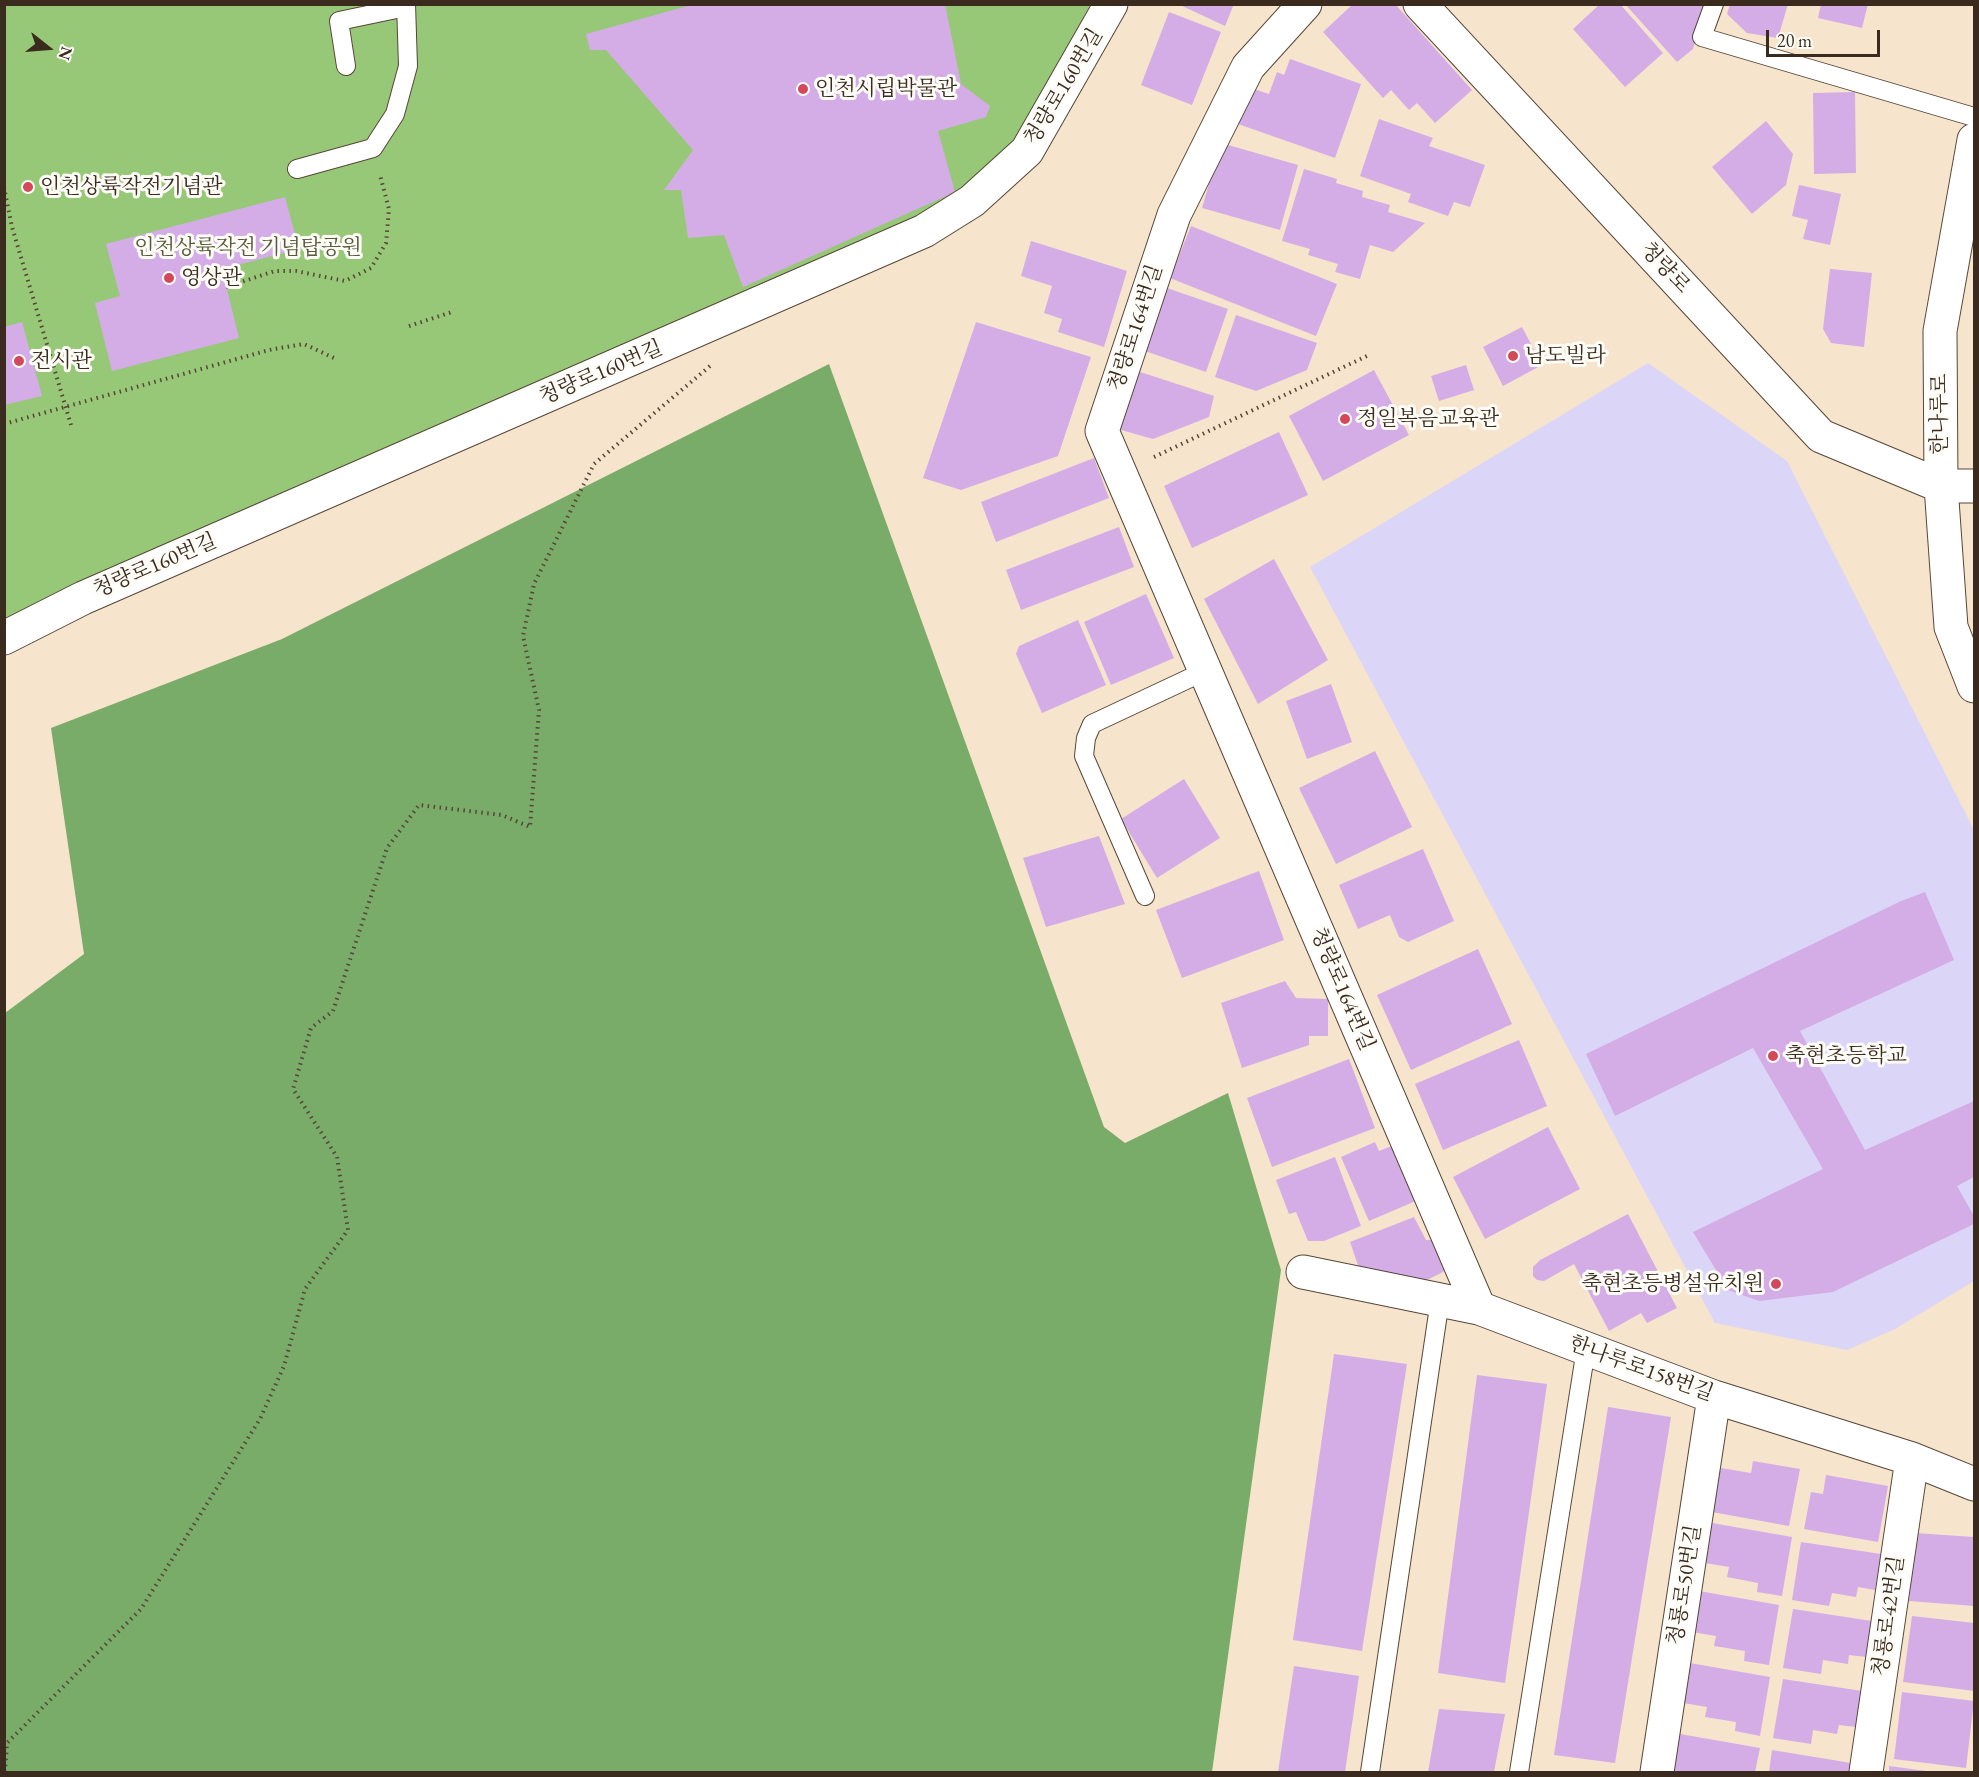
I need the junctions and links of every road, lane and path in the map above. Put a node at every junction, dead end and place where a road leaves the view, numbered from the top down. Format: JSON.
{"nodes":[{"id":1,"x":1111,"y":4,"type":"edge"},
{"id":2,"x":1305,"y":4,"type":"edge"},
{"id":3,"x":1714,"y":4,"type":"edge"},
{"id":4,"x":406,"y":6,"type":"edge"},
{"id":5,"x":1429,"y":9,"type":"edge"},
{"id":6,"x":346,"y":66,"type":"dead end"},
{"id":7,"x":1974,"y":117,"type":"edge"},
{"id":8,"x":1974,"y":140,"type":"edge"},
{"id":9,"x":373,"y":148,"type":"junction"},
{"id":10,"x":297,"y":169,"type":"dead end"},
{"id":11,"x":4,"y":187,"type":"edge"},
{"id":12,"x":6,"y":198,"type":"edge"},
{"id":13,"x":226,"y":287,"type":"dead end"},
{"id":14,"x":452,"y":312,"type":"dead end"},
{"id":15,"x":409,"y":326,"type":"dead end"},
{"id":16,"x":1369,"y":356,"type":"dead end"},
{"id":17,"x":334,"y":358,"type":"dead end"},
{"id":18,"x":719,"y":358,"type":"dead end"},
{"id":19,"x":65,"y":405,"type":"junction"},
{"id":20,"x":4,"y":424,"type":"edge"},
{"id":21,"x":71,"y":425,"type":"dead end"},
{"id":22,"x":1120,"y":473,"type":"junction"},
{"id":23,"x":1941,"y":486,"type":"junction"},
{"id":24,"x":1974,"y":486,"type":"edge"},
{"id":25,"x":1974,"y":504,"type":"edge"},
{"id":26,"x":4,"y":638,"type":"edge"},
{"id":27,"x":1205,"y":671,"type":"junction"},
{"id":28,"x":1974,"y":686,"type":"edge"},
{"id":29,"x":1145,"y":896,"type":"dead end"},
{"id":30,"x":1303,"y":1272,"type":"dead end"},
{"id":31,"x":1440,"y":1300,"type":"junction"},
{"id":32,"x":1479,"y":1308,"type":"junction"},
{"id":33,"x":1586,"y":1349,"type":"junction"},
{"id":34,"x":1714,"y":1397,"type":"junction"},
{"id":35,"x":1912,"y":1459,"type":"junction"},
{"id":36,"x":1974,"y":1484,"type":"edge"},
{"id":37,"x":5,"y":1773,"type":"edge"},
{"id":38,"x":1370,"y":1773,"type":"edge"},
{"id":39,"x":1519,"y":1773,"type":"edge"},
{"id":40,"x":1657,"y":1773,"type":"edge"},
{"id":41,"x":1866,"y":1773,"type":"edge"}],
"edges":[{"from":1,"to":26,"type":"street","name":"청량로160번길"},
{"from":2,"to":22,"type":"street","name":"청량로164번길"},
{"from":3,"to":7,"type":"lane"},
{"from":4,"to":6,"type":"lane"},
{"from":4,"to":9,"type":"lane"},
{"from":5,"to":23,"type":"street","name":"청량로"},
{"from":8,"to":23,"type":"street","name":"한나루로"},
{"from":9,"to":10,"type":"lane"},
{"from":9,"to":13,"type":"path"},
{"from":11,"to":12,"type":"path"},
{"from":12,"to":19,"type":"path"},
{"from":14,"to":15,"type":"path"},
{"from":16,"to":22,"type":"path"},
{"from":17,"to":19,"type":"path"},
{"from":18,"to":37,"type":"path"},
{"from":19,"to":20,"type":"path"},
{"from":19,"to":21,"type":"path"},
{"from":22,"to":27,"type":"street","name":"청량로164번길"},
{"from":23,"to":24,"type":"street","name":"청량로"},
{"from":23,"to":25,"type":"lane","name":"청량로"},
{"from":23,"to":28,"type":"street","name":"한나루로"},
{"from":27,"to":29,"type":"lane"},
{"from":27,"to":32,"type":"street","name":"청량로164번길"},
{"from":30,"to":31,"type":"street","name":"한나루로158번길"},
{"from":31,"to":32,"type":"street","name":"한나루로158번길"},
{"from":31,"to":38,"type":"lane"},
{"from":32,"to":33,"type":"street","name":"한나루로158번길"},
{"from":33,"to":34,"type":"street","name":"한나루로158번길"},
{"from":33,"to":39,"type":"lane"},
{"from":34,"to":35,"type":"street","name":"한나루로158번길"},
{"from":34,"to":40,"type":"street","name":"청룡로50번길"},
{"from":35,"to":36,"type":"street","name":"한나루로158번길"},
{"from":35,"to":41,"type":"street","name":"청룡로42번길"}]}
